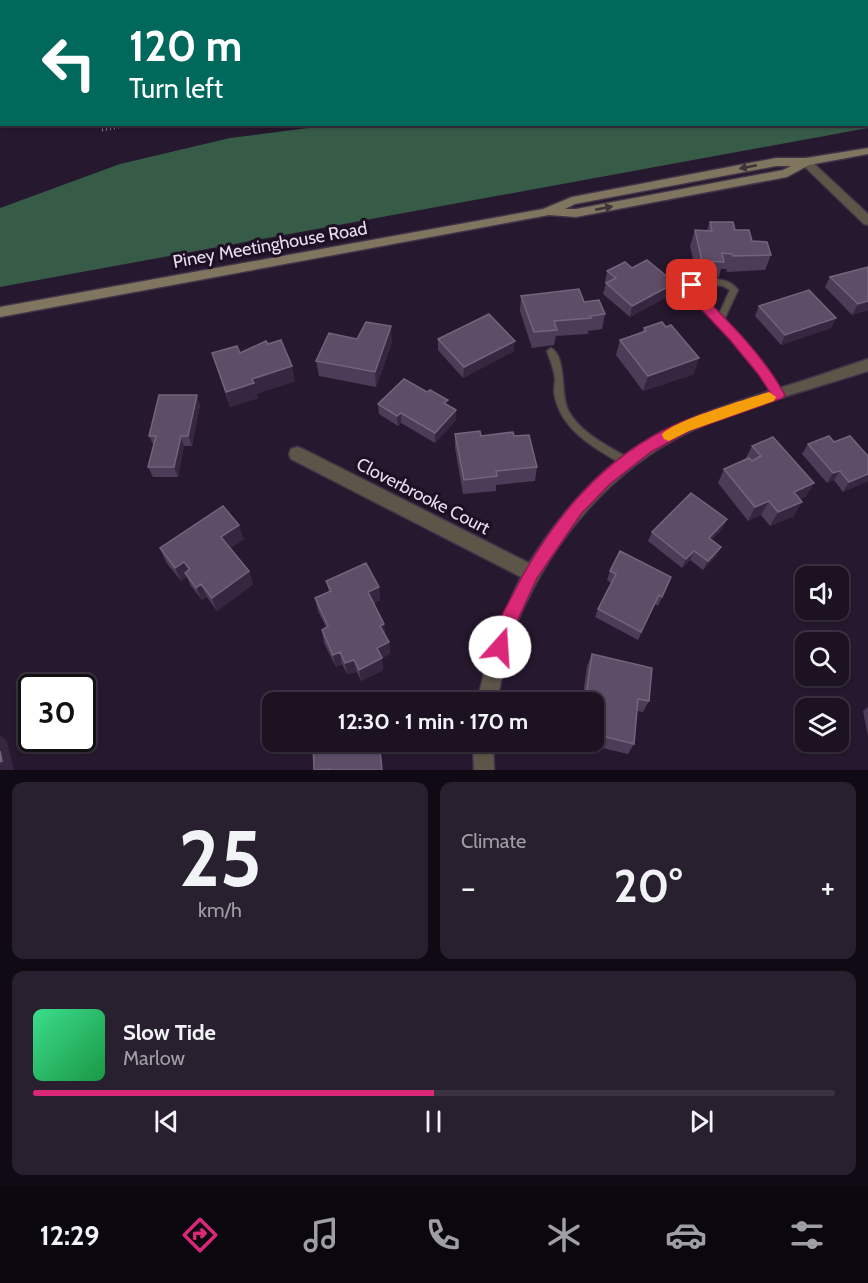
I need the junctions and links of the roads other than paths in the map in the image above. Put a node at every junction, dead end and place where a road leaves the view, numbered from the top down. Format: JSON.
{"nodes":[{"id":1,"x":868,"y":151,"type":"edge"},
{"id":2,"x":806,"y":162,"type":"junction"},
{"id":3,"x":868,"y":222,"type":"edge"},
{"id":4,"x":0,"y":312,"type":"edge"},
{"id":5,"x":720,"y":320,"type":"junction"},
{"id":6,"x":551,"y":351,"type":"dead end"},
{"id":7,"x":868,"y":365,"type":"edge"},
{"id":8,"x":778,"y":395,"type":"junction"},
{"id":9,"x":297,"y":454,"type":"dead end"},
{"id":10,"x":627,"y":462,"type":"junction"},
{"id":11,"x":531,"y":573,"type":"junction"},
{"id":12,"x":488,"y":692,"type":"edge"},
{"id":13,"x":483,"y":752,"type":"edge"},
{"id":14,"x":484,"y":770,"type":"edge"}],
"edges":[{"from":1,"to":2,"type":"main road","name":"Piney Meetinghouse Road"},
{"from":2,"to":3,"type":"street"},
{"from":2,"to":4,"type":"main road","name":"Piney Meetinghouse Road"},
{"from":5,"to":5,"type":"lane"},
{"from":5,"to":8,"type":"lane"},
{"from":6,"to":10,"type":"lane"},
{"from":7,"to":8,"type":"street"},
{"from":8,"to":10,"type":"street"},
{"from":9,"to":11,"type":"street","name":"Cloverbrooke Court"},
{"from":10,"to":11,"type":"street"},
{"from":11,"to":12,"type":"street"},
{"from":13,"to":14,"type":"street"}]}
